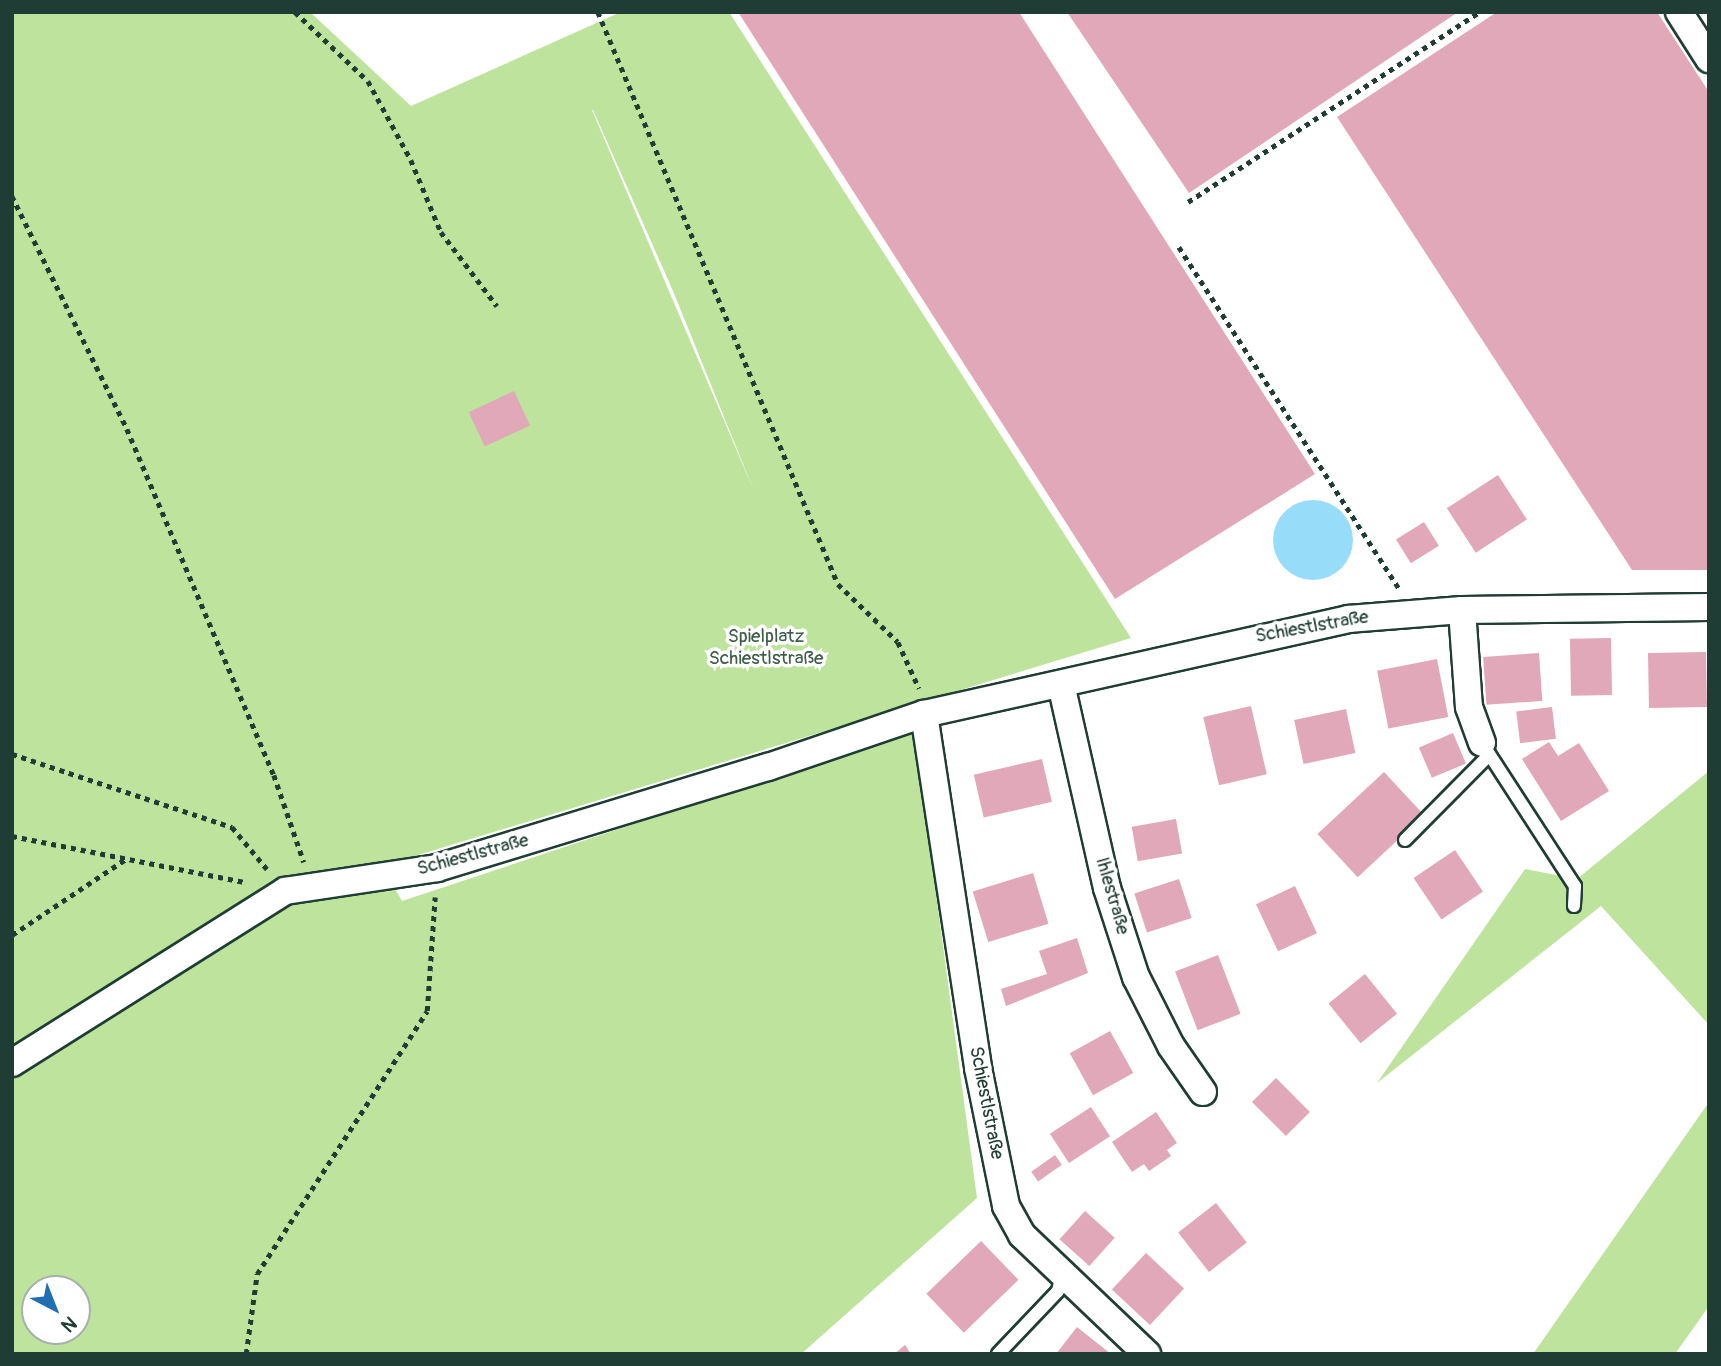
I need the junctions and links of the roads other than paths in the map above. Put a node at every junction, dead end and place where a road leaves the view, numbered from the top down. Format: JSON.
{"nodes":[{"id":1,"x":1679,"y":12,"type":"edge"},
{"id":2,"x":1709,"y":59,"type":"edge"},
{"id":3,"x":1709,"y":607,"type":"edge"},
{"id":4,"x":1462,"y":610,"type":"junction"},
{"id":5,"x":1061,"y":684,"type":"junction"},
{"id":6,"x":924,"y":714,"type":"junction"},
{"id":7,"x":1485,"y":749,"type":"junction"},
{"id":8,"x":1405,"y":840,"type":"dead end"},
{"id":9,"x":1574,"y":906,"type":"dead end"},
{"id":10,"x":12,"y":1063,"type":"edge"},
{"id":11,"x":1203,"y":1092,"type":"dead end"},
{"id":12,"x":1062,"y":1273,"type":"junction"},
{"id":13,"x":998,"y":1354,"type":"edge"},
{"id":14,"x":1147,"y":1354,"type":"edge"}],
"edges":[{"from":1,"to":2,"type":"street"},
{"from":3,"to":4,"type":"street","name":"Schiestlstraße"},
{"from":4,"to":5,"type":"street","name":"Schiestlstraße"},
{"from":4,"to":7,"type":"street"},
{"from":5,"to":6,"type":"street","name":"Schiestlstraße"},
{"from":5,"to":11,"type":"street","name":"Ihlestraße"},
{"from":6,"to":10,"type":"street","name":"Schiestlstraße"},
{"from":6,"to":12,"type":"street","name":"Schiestlstraße"},
{"from":7,"to":8,"type":"lane"},
{"from":7,"to":9,"type":"lane"},
{"from":12,"to":13,"type":"lane"},
{"from":12,"to":14,"type":"street","name":"Schiestlstraße"}]}
